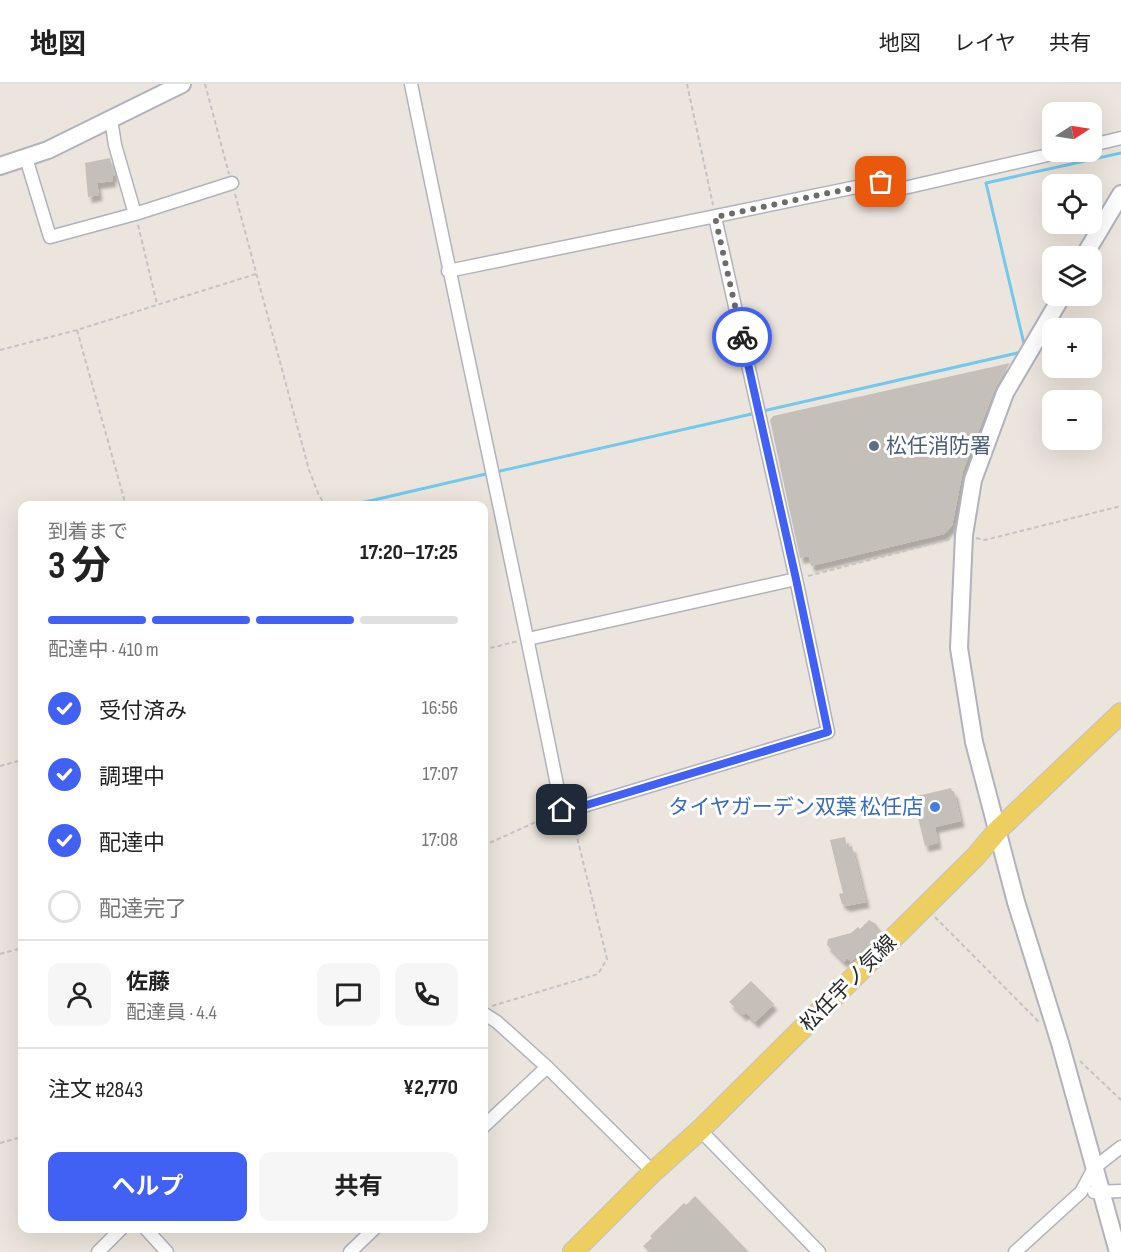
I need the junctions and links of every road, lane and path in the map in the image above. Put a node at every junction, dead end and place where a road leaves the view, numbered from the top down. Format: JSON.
{"nodes":[{"id":1,"x":182,"y":84,"type":"edge"},
{"id":2,"x":205,"y":84,"type":"edge"},
{"id":3,"x":411,"y":84,"type":"edge"},
{"id":4,"x":687,"y":84,"type":"edge"},
{"id":5,"x":111,"y":119,"type":"junction"},
{"id":6,"x":1121,"y":138,"type":"edge"},
{"id":7,"x":1102,"y":142,"type":"edge"},
{"id":8,"x":1042,"y":156,"type":"edge"},
{"id":9,"x":26,"y":158,"type":"junction"},
{"id":10,"x":0,"y":166,"type":"edge"},
{"id":11,"x":232,"y":183,"type":"junction"},
{"id":12,"x":1121,"y":194,"type":"edge"},
{"id":13,"x":135,"y":214,"type":"junction"},
{"id":14,"x":715,"y":217,"type":"junction"},
{"id":15,"x":1090,"y":246,"type":"edge"},
{"id":16,"x":448,"y":271,"type":"junction"},
{"id":17,"x":256,"y":274,"type":"junction"},
{"id":18,"x":157,"y":304,"type":"junction"},
{"id":19,"x":1056,"y":306,"type":"edge"},
{"id":20,"x":77,"y":330,"type":"junction"},
{"id":21,"x":0,"y":350,"type":"edge"},
{"id":22,"x":125,"y":501,"type":"edge"},
{"id":23,"x":323,"y":501,"type":"edge"},
{"id":24,"x":796,"y":579,"type":"junction"},
{"id":25,"x":528,"y":639,"type":"junction"},
{"id":26,"x":488,"y":649,"type":"edge"},
{"id":27,"x":1121,"y":713,"type":"edge"},
{"id":28,"x":18,"y":761,"type":"edge"},
{"id":29,"x":0,"y":766,"type":"edge"},
{"id":30,"x":566,"y":810,"type":"junction"},
{"id":31,"x":998,"y":830,"type":"junction"},
{"id":32,"x":488,"y":844,"type":"edge"},
{"id":33,"x":925,"y":906,"type":"junction"},
{"id":34,"x":18,"y":949,"type":"edge"},
{"id":35,"x":0,"y":954,"type":"edge"},
{"id":36,"x":488,"y":1009,"type":"edge"},
{"id":37,"x":488,"y":1015,"type":"edge"},
{"id":38,"x":1038,"y":1021,"type":"dead end"},
{"id":39,"x":547,"y":1067,"type":"junction"},
{"id":40,"x":488,"y":1122,"type":"edge"},
{"id":41,"x":700,"y":1130,"type":"junction"},
{"id":42,"x":18,"y":1138,"type":"edge"},
{"id":43,"x":0,"y":1143,"type":"edge"},
{"id":44,"x":1121,"y":1147,"type":"edge"},
{"id":45,"x":1094,"y":1168,"type":"junction"},
{"id":46,"x":653,"y":1173,"type":"junction"},
{"id":47,"x":1101,"y":1191,"type":"junction"},
{"id":48,"x":1121,"y":1191,"type":"edge"},
{"id":49,"x":1081,"y":1192,"type":"junction"},
{"id":50,"x":117,"y":1233,"type":"edge"},
{"id":51,"x":150,"y":1233,"type":"edge"},
{"id":52,"x":370,"y":1233,"type":"edge"},
{"id":53,"x":98,"y":1252,"type":"edge"},
{"id":54,"x":167,"y":1252,"type":"edge"},
{"id":55,"x":350,"y":1252,"type":"edge"},
{"id":56,"x":573,"y":1252,"type":"edge"},
{"id":57,"x":819,"y":1252,"type":"edge"},
{"id":58,"x":1015,"y":1252,"type":"edge"},
{"id":59,"x":1118,"y":1252,"type":"edge"}],
"edges":[{"from":1,"to":5,"type":"street"},
{"from":2,"to":11,"type":"path"},
{"from":3,"to":16,"type":"street"},
{"from":4,"to":14,"type":"path"},
{"from":5,"to":9,"type":"street"},
{"from":5,"to":13,"type":"street"},
{"from":6,"to":7,"type":"street"},
{"from":8,"to":14,"type":"street"},
{"from":9,"to":10,"type":"street"},
{"from":9,"to":13,"type":"street"},
{"from":11,"to":13,"type":"street"},
{"from":11,"to":17,"type":"path"},
{"from":12,"to":15,"type":"street"},
{"from":13,"to":18,"type":"path"},
{"from":14,"to":16,"type":"street"},
{"from":14,"to":24,"type":"street"},
{"from":16,"to":25,"type":"street"},
{"from":17,"to":18,"type":"path"},
{"from":17,"to":23,"type":"path"},
{"from":18,"to":20,"type":"path"},
{"from":19,"to":31,"type":"street"},
{"from":20,"to":21,"type":"path"},
{"from":20,"to":22,"type":"path"},
{"from":24,"to":25,"type":"street"},
{"from":24,"to":30,"type":"street"},
{"from":25,"to":26,"type":"path"},
{"from":25,"to":30,"type":"street"},
{"from":27,"to":31,"type":"main road","name":"松任宇ノ気線"},
{"from":28,"to":29,"type":"path"},
{"from":30,"to":32,"type":"path"},
{"from":30,"to":36,"type":"path"},
{"from":31,"to":33,"type":"main road","name":"松任宇ノ気線"},
{"from":31,"to":45,"type":"street"},
{"from":33,"to":38,"type":"path"},
{"from":33,"to":41,"type":"main road","name":"松任宇ノ気線"},
{"from":34,"to":35,"type":"path"},
{"from":37,"to":39,"type":"street"},
{"from":39,"to":40,"type":"street"},
{"from":39,"to":46,"type":"street"},
{"from":41,"to":46,"type":"main road","name":"松任宇ノ気線"},
{"from":41,"to":57,"type":"street"},
{"from":42,"to":43,"type":"path"},
{"from":44,"to":45,"type":"street"},
{"from":45,"to":47,"type":"street"},
{"from":45,"to":49,"type":"street"},
{"from":46,"to":56,"type":"main road","name":"松任宇ノ気線"},
{"from":47,"to":48,"type":"street"},
{"from":47,"to":49,"type":"street"},
{"from":47,"to":59,"type":"street"},
{"from":49,"to":58,"type":"street"},
{"from":50,"to":53,"type":"street"},
{"from":51,"to":54,"type":"street"},
{"from":52,"to":55,"type":"street"}]}
